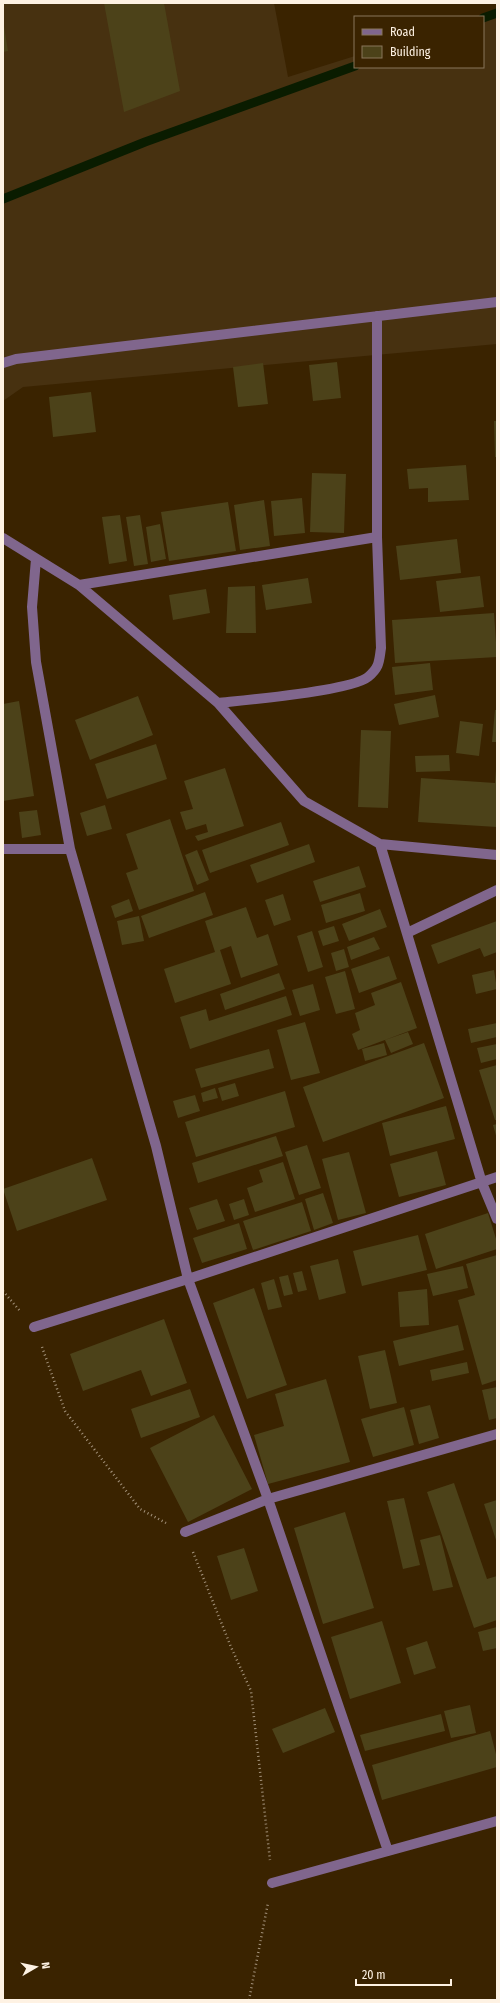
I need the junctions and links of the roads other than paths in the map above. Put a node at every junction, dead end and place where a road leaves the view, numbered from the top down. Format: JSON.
{"nodes":[{"id":1,"x":497,"y":302,"type":"edge"},
{"id":2,"x":377,"y":316,"type":"junction"},
{"id":3,"x":3,"y":363,"type":"edge"},
{"id":4,"x":377,"y":537,"type":"junction"},
{"id":5,"x":3,"y":538,"type":"edge"},
{"id":6,"x":36,"y":559,"type":"junction"},
{"id":7,"x":79,"y":585,"type":"junction"},
{"id":8,"x":218,"y":703,"type":"junction"},
{"id":9,"x":380,"y":844,"type":"junction"},
{"id":10,"x":3,"y":849,"type":"edge"},
{"id":11,"x":70,"y":849,"type":"junction"},
{"id":12,"x":497,"y":855,"type":"edge"},
{"id":13,"x":497,"y":890,"type":"edge"},
{"id":14,"x":407,"y":933,"type":"junction"},
{"id":15,"x":497,"y":1177,"type":"edge"},
{"id":16,"x":482,"y":1183,"type":"junction"},
{"id":17,"x":497,"y":1219,"type":"edge"},
{"id":18,"x":188,"y":1280,"type":"junction"},
{"id":19,"x":34,"y":1327,"type":"road end"},
{"id":20,"x":497,"y":1434,"type":"edge"},
{"id":21,"x":268,"y":1499,"type":"junction"},
{"id":22,"x":185,"y":1532,"type":"road end"},
{"id":23,"x":497,"y":1821,"type":"edge"},
{"id":24,"x":388,"y":1851,"type":"junction"},
{"id":25,"x":272,"y":1883,"type":"road end"}],
"edges":[{"from":1,"to":2,"type":"street"},
{"from":2,"to":3,"type":"street"},
{"from":2,"to":4,"type":"street"},
{"from":4,"to":7,"type":"street"},
{"from":4,"to":8,"type":"street"},
{"from":5,"to":6,"type":"street"},
{"from":6,"to":7,"type":"street"},
{"from":6,"to":11,"type":"street"},
{"from":7,"to":8,"type":"street"},
{"from":8,"to":9,"type":"street"},
{"from":9,"to":12,"type":"street"},
{"from":9,"to":14,"type":"street"},
{"from":10,"to":11,"type":"street"},
{"from":11,"to":18,"type":"street"},
{"from":13,"to":14,"type":"street"},
{"from":14,"to":16,"type":"street"},
{"from":15,"to":16,"type":"street"},
{"from":16,"to":17,"type":"street"},
{"from":16,"to":18,"type":"street"},
{"from":18,"to":19,"type":"street"},
{"from":18,"to":21,"type":"street"},
{"from":20,"to":21,"type":"street"},
{"from":21,"to":22,"type":"street"},
{"from":21,"to":24,"type":"street"},
{"from":23,"to":24,"type":"street"},
{"from":24,"to":25,"type":"street"}]}
